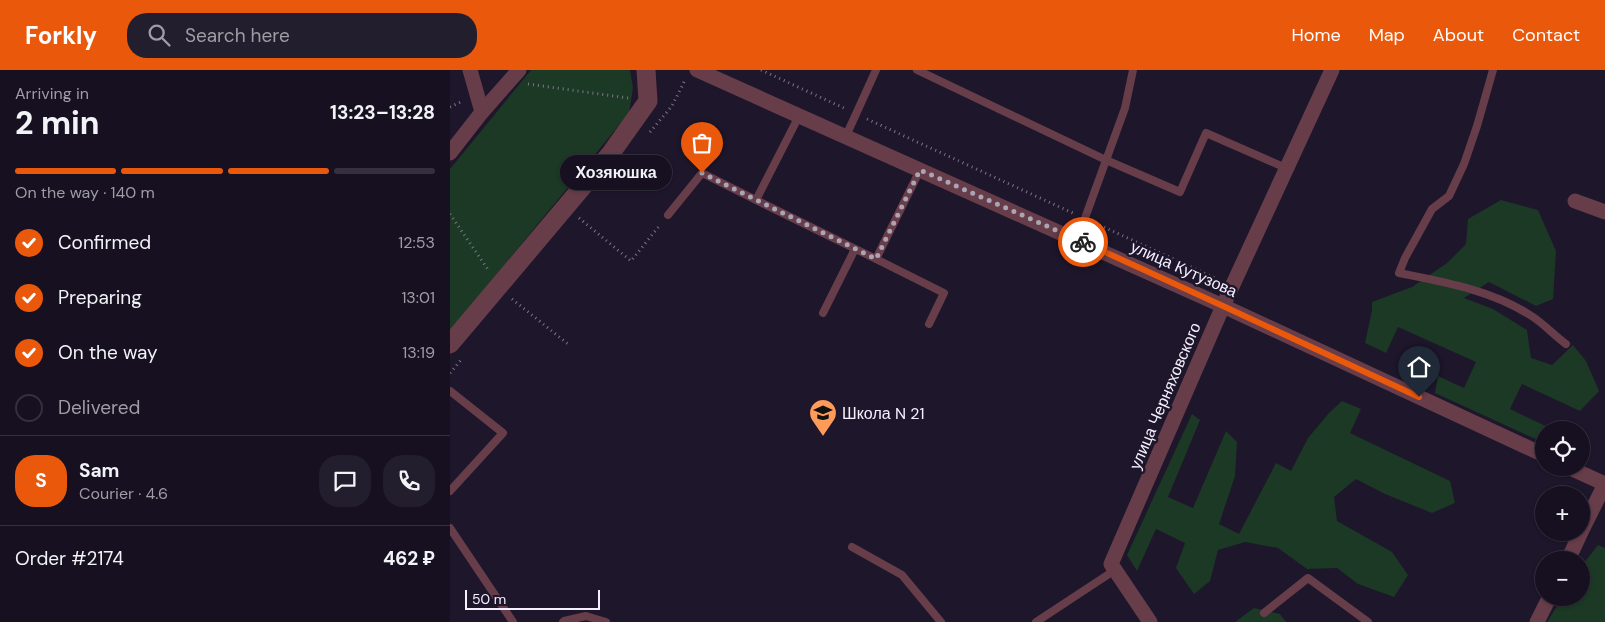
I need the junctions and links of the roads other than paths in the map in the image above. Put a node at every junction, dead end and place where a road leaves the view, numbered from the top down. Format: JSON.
{"nodes":[{"id":1,"x":470,"y":70,"type":"edge"},
{"id":2,"x":646,"y":70,"type":"edge"},
{"id":3,"x":697,"y":70,"type":"edge"},
{"id":4,"x":876,"y":70,"type":"edge"},
{"id":5,"x":917,"y":70,"type":"edge"},
{"id":6,"x":1133,"y":70,"type":"edge"},
{"id":7,"x":1332,"y":70,"type":"edge"},
{"id":8,"x":1493,"y":70,"type":"edge"},
{"id":9,"x":718,"y":74,"type":"edge"},
{"id":10,"x":514,"y":76,"type":"edge"},
{"id":11,"x":482,"y":112,"type":"junction"},
{"id":12,"x":799,"y":116,"type":"junction"},
{"id":13,"x":846,"y":136,"type":"junction"},
{"id":14,"x":450,"y":153,"type":"edge"},
{"id":15,"x":1106,"y":160,"type":"junction"},
{"id":16,"x":1286,"y":168,"type":"junction"},
{"id":17,"x":920,"y":170,"type":"junction"},
{"id":18,"x":756,"y":200,"type":"junction"},
{"id":19,"x":1575,"y":201,"type":"dead end"},
{"id":20,"x":1605,"y":212,"type":"edge"},
{"id":21,"x":668,"y":215,"type":"road end"},
{"id":22,"x":1075,"y":239,"type":"junction"},
{"id":23,"x":855,"y":249,"type":"junction"},
{"id":24,"x":876,"y":259,"type":"junction"},
{"id":25,"x":1223,"y":306,"type":"junction"},
{"id":26,"x":823,"y":313,"type":"dead end"},
{"id":27,"x":929,"y":324,"type":"dead end"},
{"id":28,"x":450,"y":344,"type":"edge"},
{"id":29,"x":1566,"y":344,"type":"dead end"},
{"id":30,"x":450,"y":391,"type":"edge"},
{"id":31,"x":1535,"y":451,"type":"edge"},
{"id":32,"x":1588,"y":476,"type":"edge"},
{"id":33,"x":1605,"y":484,"type":"edge"},
{"id":34,"x":450,"y":491,"type":"edge"},
{"id":35,"x":1590,"y":514,"type":"edge"},
{"id":36,"x":450,"y":528,"type":"edge"},
{"id":37,"x":852,"y":547,"type":"dead end"},
{"id":38,"x":1115,"y":570,"type":"junction"},
{"id":39,"x":1545,"y":606,"type":"edge"},
{"id":40,"x":1264,"y":613,"type":"dead end"},
{"id":41,"x":513,"y":622,"type":"edge"},
{"id":42,"x":563,"y":622,"type":"edge"},
{"id":43,"x":606,"y":622,"type":"edge"},
{"id":44,"x":941,"y":622,"type":"edge"},
{"id":45,"x":1036,"y":622,"type":"edge"},
{"id":46,"x":1150,"y":622,"type":"edge"},
{"id":47,"x":1368,"y":622,"type":"edge"},
{"id":48,"x":1537,"y":622,"type":"edge"}],
"edges":[{"from":1,"to":11,"type":"street"},
{"from":2,"to":28,"type":"street"},
{"from":3,"to":9,"type":"street","name":"улица Кутузова"},
{"from":4,"to":13,"type":"lane"},
{"from":5,"to":15,"type":"lane"},
{"from":6,"to":15,"type":"lane"},
{"from":7,"to":16,"type":"street","name":"улица Черняховского"},
{"from":8,"to":29,"type":"lane"},
{"from":9,"to":12,"type":"street","name":"улица Кутузова"},
{"from":10,"to":11,"type":"street"},
{"from":11,"to":14,"type":"street"},
{"from":12,"to":13,"type":"street","name":"улица Кутузова"},
{"from":12,"to":18,"type":"lane"},
{"from":13,"to":17,"type":"street","name":"улица Кутузова"},
{"from":15,"to":16,"type":"lane"},
{"from":15,"to":22,"type":"lane"},
{"from":16,"to":25,"type":"street","name":"улица Черняховского"},
{"from":17,"to":22,"type":"street","name":"улица Кутузова"},
{"from":17,"to":24,"type":"lane"},
{"from":18,"to":21,"type":"lane"},
{"from":18,"to":23,"type":"lane"},
{"from":19,"to":20,"type":"street"},
{"from":22,"to":25,"type":"street","name":"улица Кутузова"},
{"from":23,"to":24,"type":"lane"},
{"from":23,"to":26,"type":"lane"},
{"from":24,"to":27,"type":"lane"},
{"from":25,"to":31,"type":"street","name":"улица Кутузова"},
{"from":25,"to":38,"type":"street","name":"улица Черняховского"},
{"from":30,"to":34,"type":"lane"},
{"from":32,"to":33,"type":"street"},
{"from":33,"to":35,"type":"street"},
{"from":36,"to":41,"type":"lane"},
{"from":37,"to":44,"type":"lane"},
{"from":38,"to":45,"type":"lane"},
{"from":38,"to":46,"type":"street"},
{"from":39,"to":48,"type":"street"},
{"from":40,"to":47,"type":"lane"},
{"from":42,"to":43,"type":"lane"}]}
